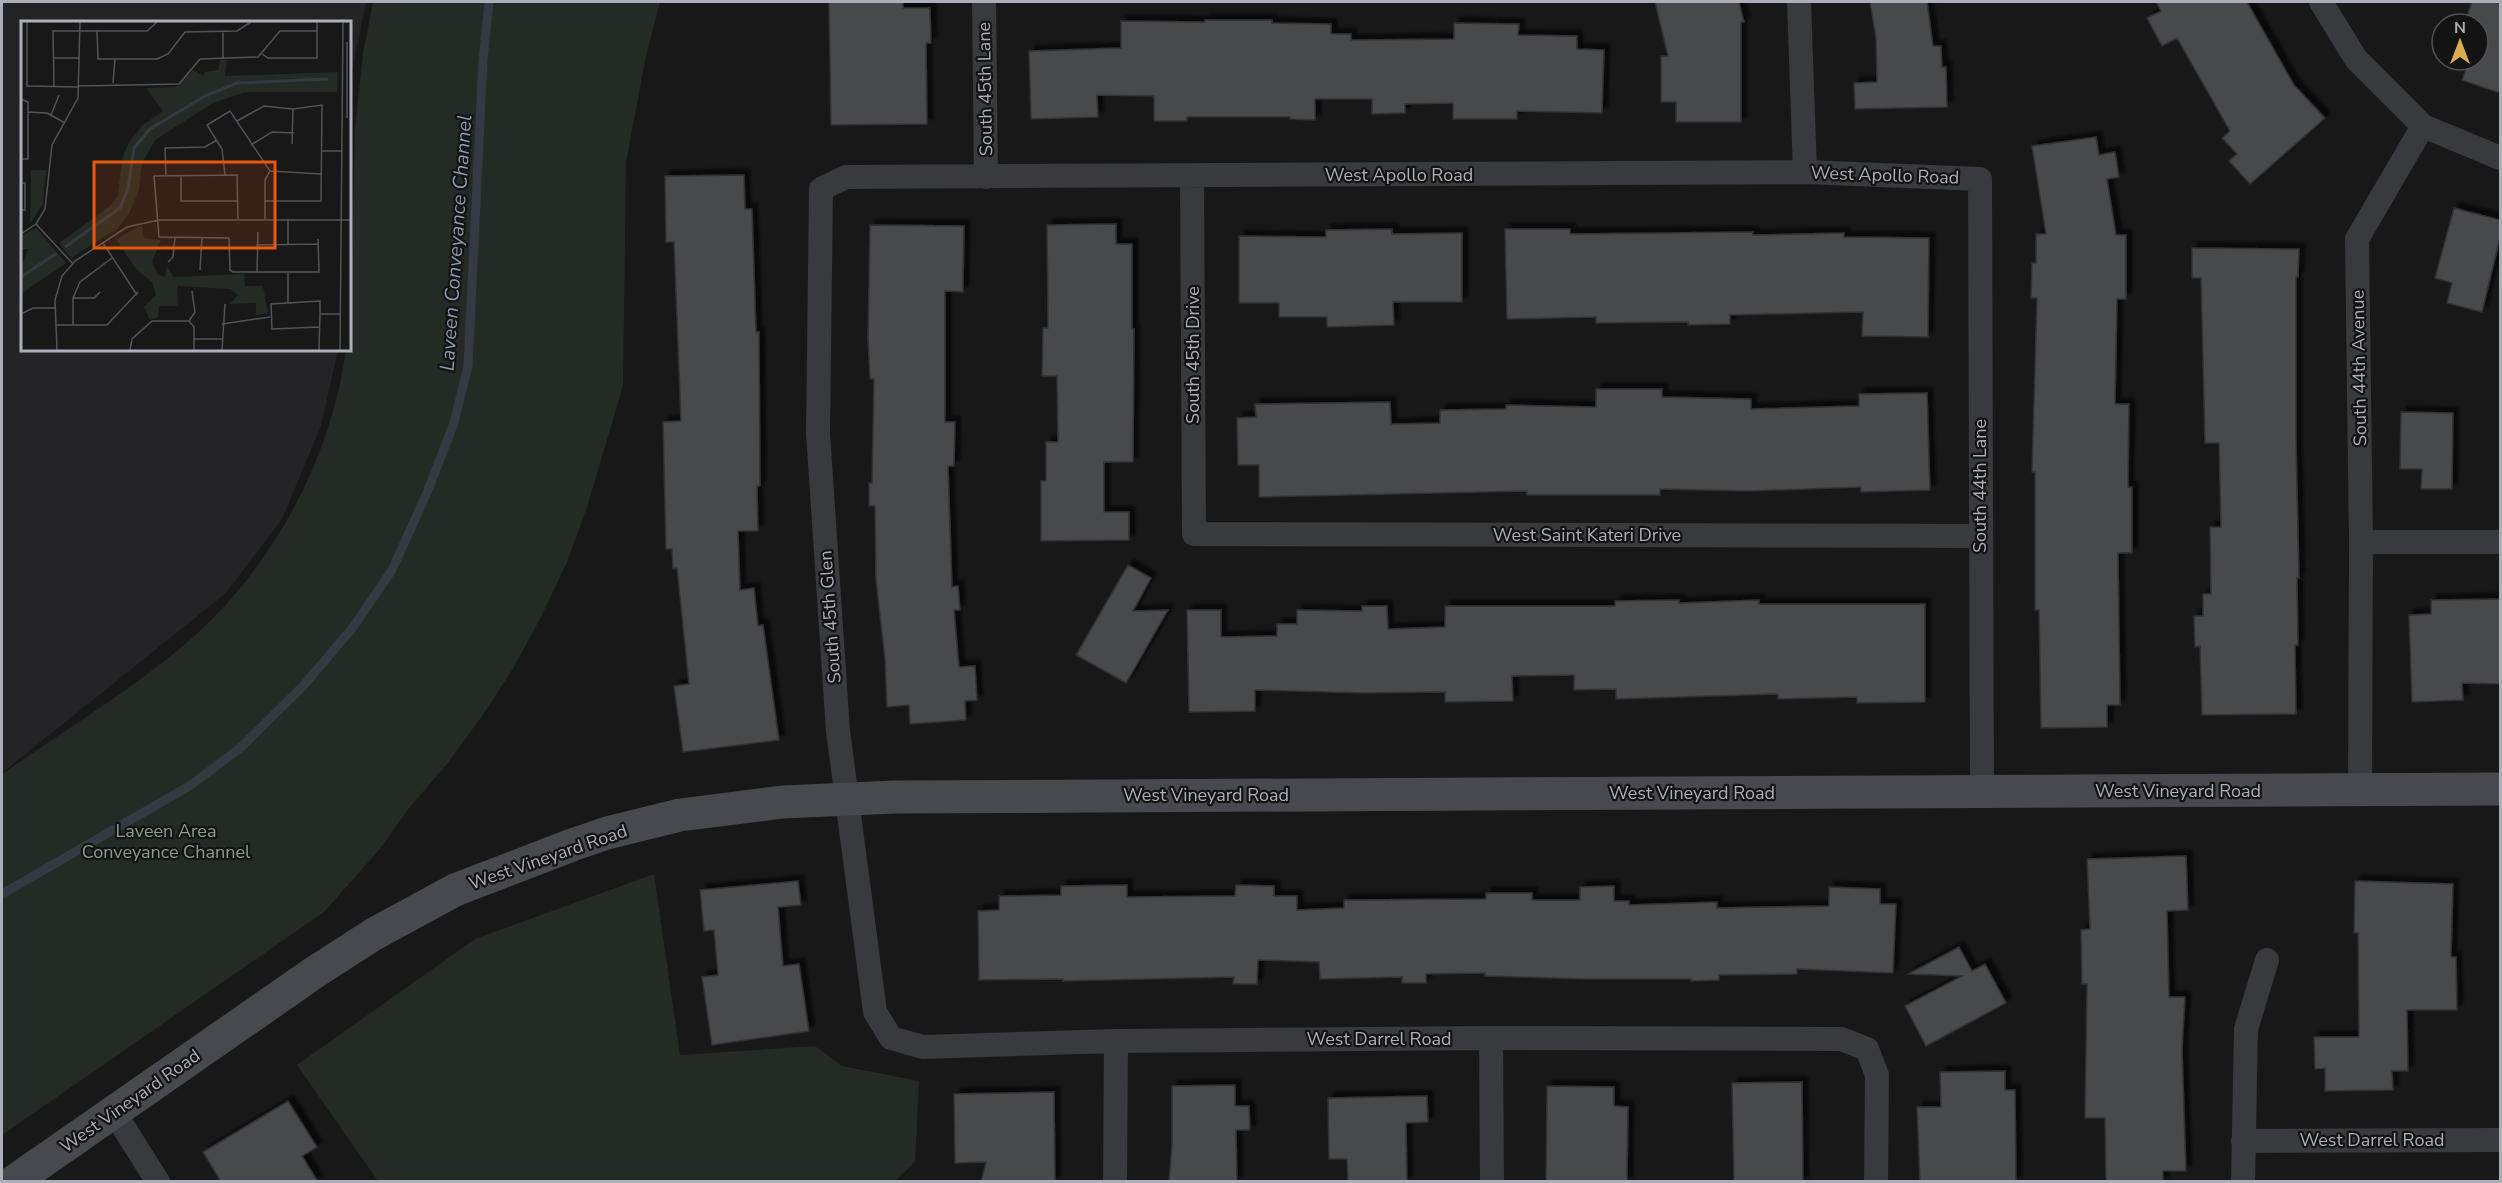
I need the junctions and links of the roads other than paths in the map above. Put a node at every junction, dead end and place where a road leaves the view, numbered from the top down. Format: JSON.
{"nodes":[{"id":1,"x":984,"y":2,"type":"edge"},
{"id":2,"x":1799,"y":2,"type":"edge"},
{"id":3,"x":2321,"y":2,"type":"edge"},
{"id":4,"x":2423,"y":126,"type":"junction"},
{"id":5,"x":2500,"y":159,"type":"edge"},
{"id":6,"x":1805,"y":172,"type":"junction"},
{"id":7,"x":986,"y":177,"type":"junction"},
{"id":8,"x":1192,"y":177,"type":"junction"},
{"id":9,"x":1980,"y":179,"type":"joint"},
{"id":10,"x":821,"y":189,"type":"joint"},
{"id":11,"x":1194,"y":534,"type":"joint"},
{"id":12,"x":1980,"y":536,"type":"junction"},
{"id":13,"x":2361,"y":542,"type":"junction"},
{"id":14,"x":2500,"y":542,"type":"edge"},
{"id":15,"x":2500,"y":789,"type":"edge"},
{"id":16,"x":2360,"y":791,"type":"junction"},
{"id":17,"x":1982,"y":792,"type":"junction"},
{"id":18,"x":846,"y":799,"type":"junction"},
{"id":19,"x":2267,"y":960,"type":"dead end"},
{"id":20,"x":891,"y":1038,"type":"joint"},
{"id":21,"x":1491,"y":1038,"type":"junction"},
{"id":22,"x":1116,"y":1041,"type":"junction"},
{"id":23,"x":114,"y":1112,"type":"junction"},
{"id":24,"x":2500,"y":1140,"type":"edge"},
{"id":25,"x":2243,"y":1141,"type":"junction"},
{"id":26,"x":13,"y":1182,"type":"edge"},
{"id":27,"x":158,"y":1182,"type":"edge"},
{"id":28,"x":1115,"y":1182,"type":"edge"},
{"id":29,"x":1492,"y":1182,"type":"edge"},
{"id":30,"x":1876,"y":1182,"type":"edge"},
{"id":31,"x":2243,"y":1182,"type":"edge"}],
"edges":[{"from":1,"to":7,"type":"street","name":"South 45th Lane"},
{"from":2,"to":6,"type":"street"},
{"from":3,"to":4,"type":"street"},
{"from":4,"to":5,"type":"street"},
{"from":4,"to":13,"type":"street","name":"South 44th Avenue"},
{"from":6,"to":8,"type":"street","name":"West Apollo Road"},
{"from":6,"to":9,"type":"street","name":"West Apollo Road"},
{"from":7,"to":8,"type":"street","name":"West Apollo Road"},
{"from":7,"to":10,"type":"street","name":"West Apollo Road"},
{"from":8,"to":11,"type":"street","name":"South 45th Drive"},
{"from":9,"to":12,"type":"street","name":"South 44th Lane"},
{"from":10,"to":18,"type":"street","name":"South 45th Glen"},
{"from":11,"to":12,"type":"street","name":"West Saint Kateri Drive"},
{"from":12,"to":17,"type":"street","name":"South 44th Lane"},
{"from":13,"to":14,"type":"street"},
{"from":13,"to":16,"type":"street","name":"South 44th Avenue"},
{"from":15,"to":16,"type":"street","name":"West Vineyard Road"},
{"from":16,"to":17,"type":"street","name":"West Vineyard Road"},
{"from":17,"to":18,"type":"street","name":"West Vineyard Road"},
{"from":18,"to":20,"type":"street","name":"South 45th Glen"},
{"from":18,"to":23,"type":"street","name":"West Vineyard Road"},
{"from":19,"to":25,"type":"street"},
{"from":20,"to":22,"type":"street","name":"West Darrel Road"},
{"from":21,"to":22,"type":"street","name":"West Darrel Road"},
{"from":21,"to":29,"type":"street"},
{"from":21,"to":30,"type":"street","name":"West Darrel Road"},
{"from":22,"to":28,"type":"street"},
{"from":23,"to":26,"type":"street","name":"West Vineyard Road"},
{"from":23,"to":27,"type":"street"},
{"from":24,"to":25,"type":"street","name":"West Darrel Road"},
{"from":25,"to":31,"type":"street"}]}
